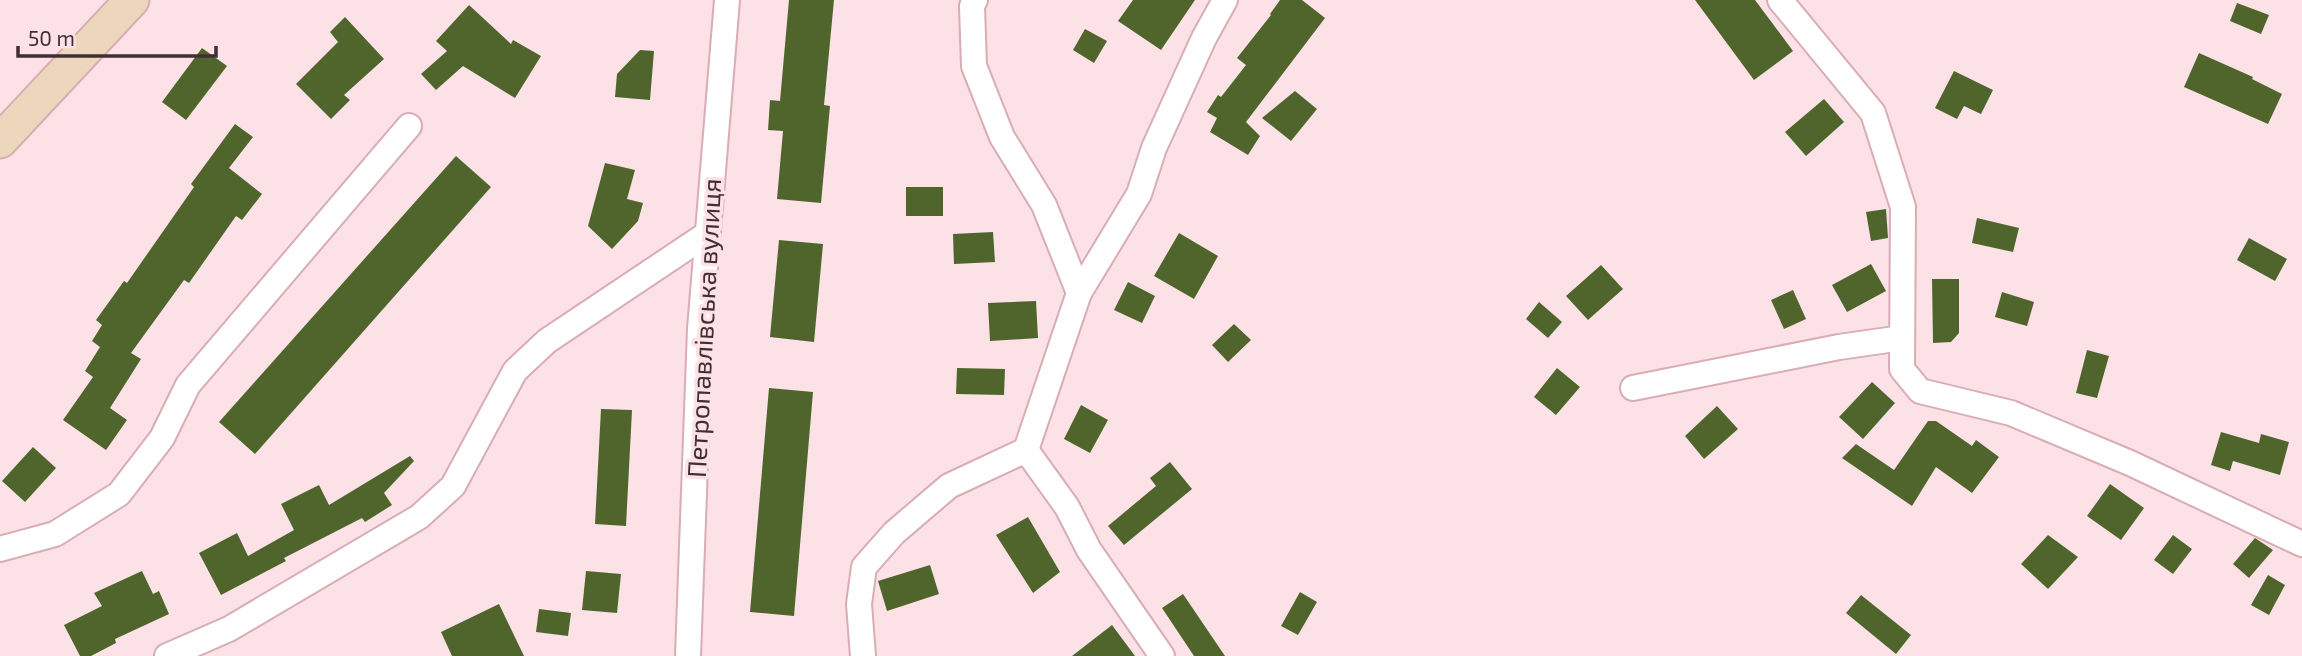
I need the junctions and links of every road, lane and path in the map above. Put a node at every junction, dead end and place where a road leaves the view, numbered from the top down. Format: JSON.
{"nodes":[{"id":1,"x":132,"y":0,"type":"edge"},
{"id":2,"x":727,"y":0,"type":"edge"},
{"id":3,"x":975,"y":0,"type":"edge"},
{"id":4,"x":1225,"y":0,"type":"edge"},
{"id":5,"x":1780,"y":0,"type":"edge"},
{"id":6,"x":409,"y":126,"type":"dead end"},
{"id":7,"x":0,"y":141,"type":"edge"},
{"id":8,"x":707,"y":234,"type":"junction"},
{"id":9,"x":1079,"y":293,"type":"junction"},
{"id":10,"x":1902,"y":338,"type":"junction"},
{"id":11,"x":1633,"y":388,"type":"dead end"},
{"id":12,"x":1026,"y":450,"type":"junction"},
{"id":13,"x":2302,"y":544,"type":"edge"},
{"id":14,"x":0,"y":549,"type":"edge"},
{"id":15,"x":167,"y":656,"type":"edge"},
{"id":16,"x":688,"y":656,"type":"edge"},
{"id":17,"x":863,"y":656,"type":"edge"},
{"id":18,"x":1162,"y":656,"type":"edge"}],
"edges":[{"from":1,"to":7,"type":"street"},
{"from":2,"to":8,"type":"street","name":"Петропавлівська вулиця"},
{"from":3,"to":9,"type":"street"},
{"from":4,"to":9,"type":"street"},
{"from":5,"to":10,"type":"street"},
{"from":6,"to":14,"type":"street"},
{"from":8,"to":15,"type":"street"},
{"from":8,"to":16,"type":"street","name":"Петропавлівська вулиця"},
{"from":9,"to":12,"type":"street"},
{"from":10,"to":11,"type":"street"},
{"from":10,"to":13,"type":"street"},
{"from":12,"to":17,"type":"street"},
{"from":12,"to":18,"type":"street"}]}
